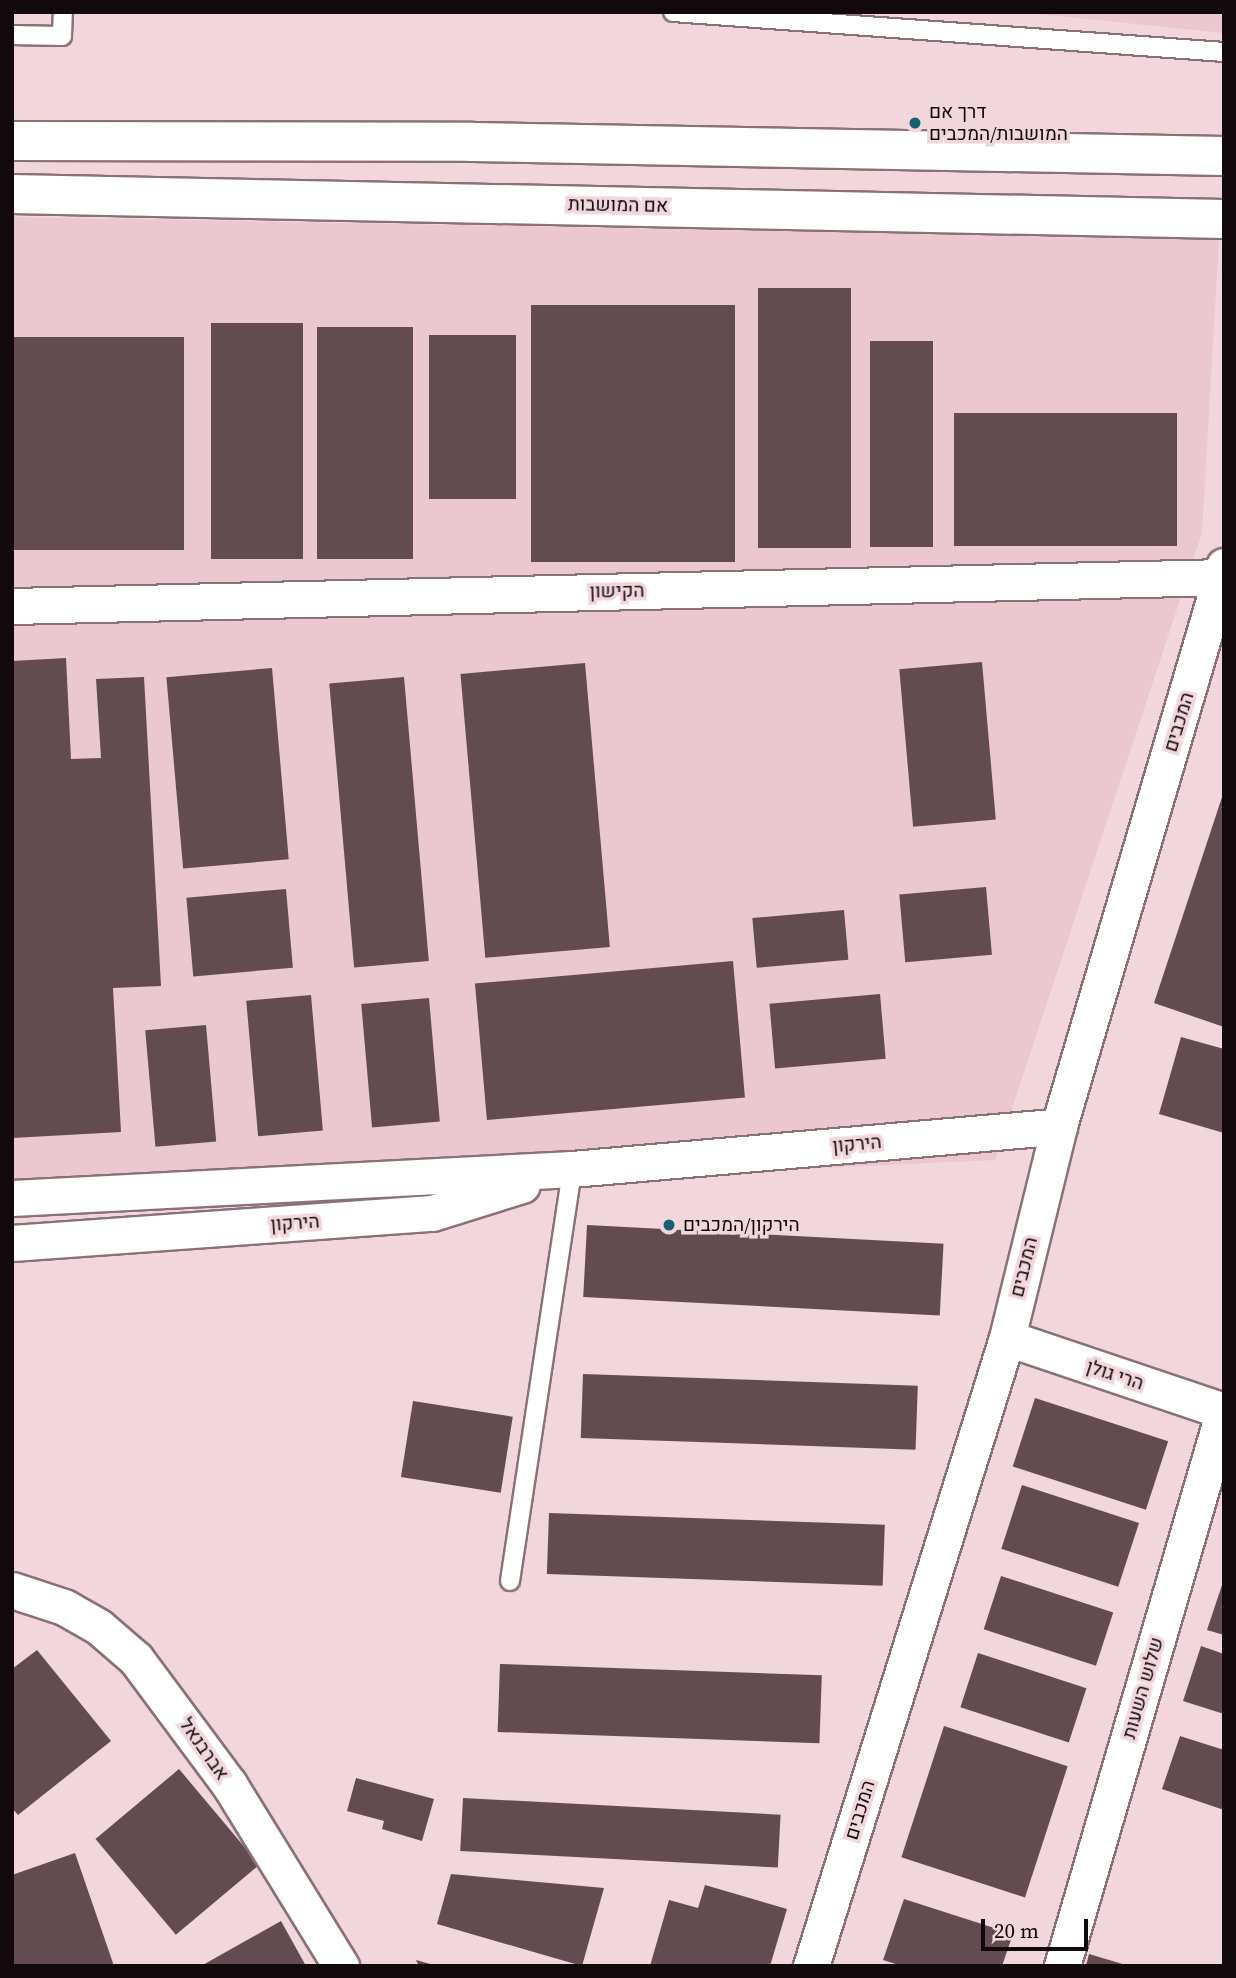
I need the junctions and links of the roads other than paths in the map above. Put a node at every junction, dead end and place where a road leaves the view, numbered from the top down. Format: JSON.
{"nodes":[{"id":1,"x":62,"y":12,"type":"edge"},
{"id":2,"x":673,"y":12,"type":"edge"},
{"id":3,"x":12,"y":35,"type":"edge"},
{"id":4,"x":1224,"y":52,"type":"edge"},
{"id":5,"x":12,"y":141,"type":"edge"},
{"id":6,"x":1224,"y":156,"type":"edge"},
{"id":7,"x":12,"y":194,"type":"edge"},
{"id":8,"x":1224,"y":219,"type":"edge"},
{"id":9,"x":1223,"y":571,"type":"edge"},
{"id":10,"x":12,"y":606,"type":"edge"},
{"id":11,"x":1059,"y":1126,"type":"junction"},
{"id":12,"x":572,"y":1170,"type":"junction"},
{"id":13,"x":12,"y":1198,"type":"edge"},
{"id":14,"x":12,"y":1243,"type":"edge"},
{"id":15,"x":1007,"y":1338,"type":"junction"},
{"id":16,"x":1224,"y":1410,"type":"edge"},
{"id":17,"x":510,"y":1581,"type":"dead end"},
{"id":18,"x":12,"y":1590,"type":"edge"},
{"id":19,"x":341,"y":1966,"type":"edge"},
{"id":20,"x":811,"y":1966,"type":"edge"},
{"id":21,"x":1062,"y":1966,"type":"edge"}],
"edges":[{"from":1,"to":3,"type":"lane"},
{"from":2,"to":4,"type":"lane"},
{"from":5,"to":6,"type":"main road"},
{"from":7,"to":8,"type":"main road","name":"אם המושבות"},
{"from":9,"to":10,"type":"street","name":"הקישון"},
{"from":9,"to":11,"type":"street","name":"המכבים"},
{"from":11,"to":12,"type":"street","name":"הירקון"},
{"from":11,"to":15,"type":"street","name":"המכבים"},
{"from":12,"to":13,"type":"street","name":"הירקון"},
{"from":12,"to":14,"type":"street","name":"הירקון"},
{"from":12,"to":17,"type":"lane"},
{"from":15,"to":16,"type":"street","name":"הרי גולן"},
{"from":15,"to":20,"type":"street","name":"המכבים"},
{"from":16,"to":21,"type":"street","name":"שלוש השעות"},
{"from":18,"to":19,"type":"street","name":"אברבנאל"}]}
